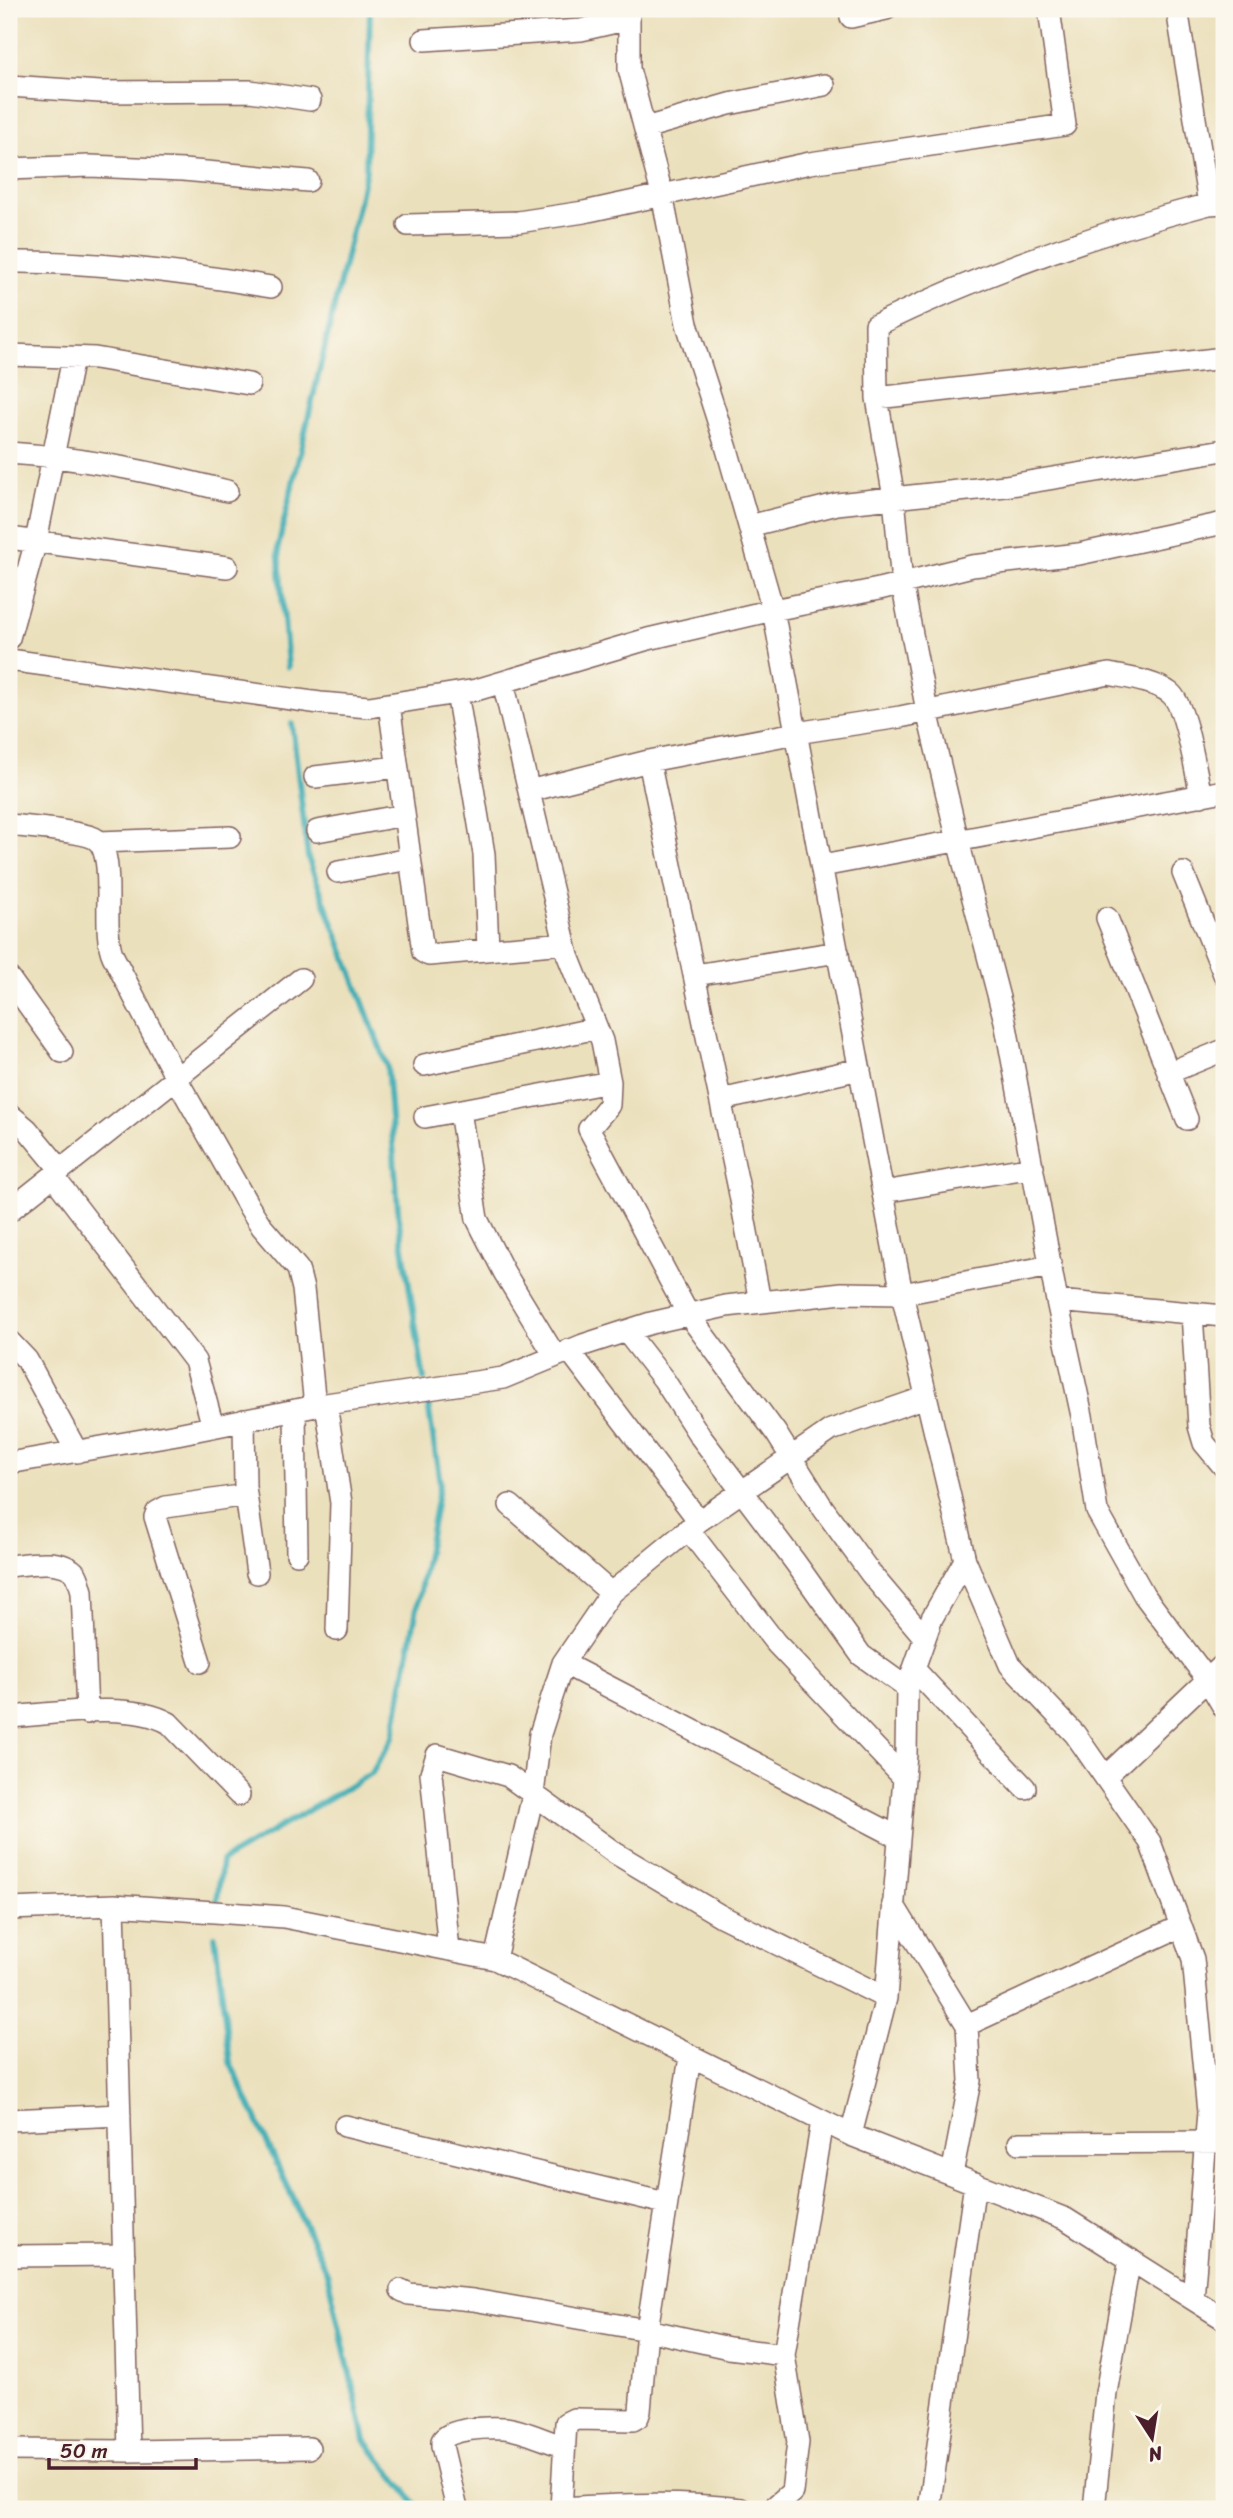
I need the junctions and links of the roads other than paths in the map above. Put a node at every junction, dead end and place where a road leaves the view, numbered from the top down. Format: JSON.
{"nodes":[{"id":1,"x":886,"y":9,"type":"edge"},
{"id":2,"x":1049,"y":9,"type":"edge"},
{"id":3,"x":1177,"y":9,"type":"edge"},
{"id":4,"x":629,"y":14,"type":"edge"},
{"id":5,"x":851,"y":17,"type":"dead end"},
{"id":6,"x":424,"y":40,"type":"dead end"},
{"id":7,"x":824,"y":85,"type":"dead end"},
{"id":8,"x":9,"y":86,"type":"edge"},
{"id":9,"x":310,"y":100,"type":"dead end"},
{"id":10,"x":645,"y":128,"type":"junction"},
{"id":11,"x":9,"y":169,"type":"edge"},
{"id":12,"x":308,"y":181,"type":"dead end"},
{"id":13,"x":662,"y":194,"type":"junction"},
{"id":14,"x":1217,"y":203,"type":"edge"},
{"id":15,"x":408,"y":225,"type":"dead end"},
{"id":16,"x":9,"y":262,"type":"edge"},
{"id":17,"x":271,"y":287,"type":"dead end"},
{"id":18,"x":9,"y":355,"type":"edge"},
{"id":19,"x":73,"y":358,"type":"junction"},
{"id":20,"x":1224,"y":358,"type":"edge"},
{"id":21,"x":248,"y":384,"type":"dead end"},
{"id":22,"x":877,"y":398,"type":"junction"},
{"id":23,"x":1224,"y":450,"type":"edge"},
{"id":24,"x":9,"y":453,"type":"edge"},
{"id":25,"x":54,"y":456,"type":"junction"},
{"id":26,"x":228,"y":491,"type":"dead end"},
{"id":27,"x":894,"y":498,"type":"junction"},
{"id":28,"x":1224,"y":523,"type":"edge"},
{"id":29,"x":749,"y":526,"type":"junction"},
{"id":30,"x":9,"y":538,"type":"edge"},
{"id":31,"x":36,"y":541,"type":"junction"},
{"id":32,"x":227,"y":567,"type":"dead end"},
{"id":33,"x":902,"y":583,"type":"junction"},
{"id":34,"x":773,"y":610,"type":"junction"},
{"id":35,"x":9,"y":638,"type":"edge"},
{"id":36,"x":9,"y":660,"type":"edge"},
{"id":37,"x":503,"y":682,"type":"junction"},
{"id":38,"x":457,"y":693,"type":"junction"},
{"id":39,"x":389,"y":704,"type":"junction"},
{"id":40,"x":928,"y":711,"type":"junction"},
{"id":41,"x":796,"y":733,"type":"junction"},
{"id":42,"x":649,"y":761,"type":"junction"},
{"id":43,"x":397,"y":767,"type":"junction"},
{"id":44,"x":315,"y":777,"type":"dead end"},
{"id":45,"x":529,"y":791,"type":"junction"},
{"id":46,"x":1224,"y":791,"type":"edge"},
{"id":47,"x":1200,"y":796,"type":"junction"},
{"id":48,"x":404,"y":815,"type":"junction"},
{"id":49,"x":9,"y":825,"type":"edge"},
{"id":50,"x":317,"y":831,"type":"dead end"},
{"id":51,"x":230,"y":838,"type":"dead end"},
{"id":52,"x":958,"y":841,"type":"junction"},
{"id":53,"x":99,"y":842,"type":"junction"},
{"id":54,"x":410,"y":859,"type":"junction"},
{"id":55,"x":822,"y":866,"type":"junction"},
{"id":56,"x":338,"y":872,"type":"dead end"},
{"id":57,"x":1183,"y":873,"type":"dead end"},
{"id":58,"x":1107,"y":918,"type":"dead end"},
{"id":59,"x":565,"y":943,"type":"junction"},
{"id":60,"x":488,"y":950,"type":"junction"},
{"id":61,"x":838,"y":952,"type":"junction"},
{"id":62,"x":1224,"y":974,"type":"edge"},
{"id":63,"x":695,"y":975,"type":"junction"},
{"id":64,"x":9,"y":978,"type":"edge"},
{"id":65,"x":301,"y":979,"type":"dead end"},
{"id":66,"x":597,"y":1028,"type":"junction"},
{"id":67,"x":1224,"y":1050,"type":"edge"},
{"id":68,"x":62,"y":1052,"type":"dead end"},
{"id":69,"x":424,"y":1065,"type":"dead end"},
{"id":70,"x":860,"y":1069,"type":"junction"},
{"id":71,"x":1168,"y":1073,"type":"junction"},
{"id":72,"x":176,"y":1078,"type":"junction"},
{"id":73,"x":610,"y":1082,"type":"junction"},
{"id":74,"x":721,"y":1100,"type":"junction"},
{"id":75,"x":460,"y":1111,"type":"junction"},
{"id":76,"x":9,"y":1114,"type":"edge"},
{"id":77,"x":425,"y":1117,"type":"dead end"},
{"id":78,"x":1186,"y":1119,"type":"dead end"},
{"id":79,"x":1033,"y":1167,"type":"junction"},
{"id":80,"x":57,"y":1173,"type":"junction"},
{"id":81,"x":883,"y":1192,"type":"junction"},
{"id":82,"x":9,"y":1211,"type":"edge"},
{"id":83,"x":1051,"y":1266,"type":"junction"},
{"id":84,"x":902,"y":1294,"type":"junction"},
{"id":85,"x":1057,"y":1301,"type":"junction"},
{"id":86,"x":760,"y":1302,"type":"junction"},
{"id":87,"x":1192,"y":1313,"type":"junction"},
{"id":88,"x":688,"y":1314,"type":"junction"},
{"id":89,"x":1224,"y":1316,"type":"edge"},
{"id":90,"x":625,"y":1331,"type":"junction"},
{"id":91,"x":9,"y":1340,"type":"edge"},
{"id":92,"x":562,"y":1353,"type":"junction"},
{"id":93,"x":18,"y":1365,"type":"edge"},
{"id":94,"x":926,"y":1397,"type":"junction"},
{"id":95,"x":312,"y":1407,"type":"junction"},
{"id":96,"x":244,"y":1420,"type":"junction"},
{"id":97,"x":213,"y":1427,"type":"junction"},
{"id":98,"x":77,"y":1452,"type":"junction"},
{"id":99,"x":792,"y":1458,"type":"junction"},
{"id":100,"x":9,"y":1463,"type":"edge"},
{"id":101,"x":1224,"y":1467,"type":"edge"},
{"id":102,"x":742,"y":1492,"type":"junction"},
{"id":103,"x":246,"y":1495,"type":"junction"},
{"id":104,"x":510,"y":1505,"type":"dead end"},
{"id":105,"x":693,"y":1525,"type":"junction"},
{"id":106,"x":297,"y":1554,"type":"dead end"},
{"id":107,"x":965,"y":1560,"type":"junction"},
{"id":108,"x":9,"y":1566,"type":"edge"},
{"id":109,"x":257,"y":1573,"type":"dead end"},
{"id":110,"x":611,"y":1593,"type":"junction"},
{"id":111,"x":337,"y":1630,"type":"dead end"},
{"id":112,"x":925,"y":1638,"type":"junction"},
{"id":113,"x":200,"y":1662,"type":"dead end"},
{"id":114,"x":563,"y":1664,"type":"junction"},
{"id":115,"x":1224,"y":1664,"type":"edge"},
{"id":116,"x":910,"y":1679,"type":"junction"},
{"id":117,"x":1207,"y":1679,"type":"junction"},
{"id":118,"x":1224,"y":1708,"type":"edge"},
{"id":119,"x":87,"y":1713,"type":"junction"},
{"id":120,"x":9,"y":1717,"type":"edge"},
{"id":121,"x":904,"y":1777,"type":"junction"},
{"id":122,"x":1105,"y":1777,"type":"junction"},
{"id":123,"x":1026,"y":1788,"type":"dead end"},
{"id":124,"x":239,"y":1795,"type":"dead end"},
{"id":125,"x":533,"y":1796,"type":"junction"},
{"id":126,"x":898,"y":1837,"type":"junction"},
{"id":127,"x":893,"y":1903,"type":"junction"},
{"id":128,"x":114,"y":1905,"type":"junction"},
{"id":129,"x":9,"y":1909,"type":"edge"},
{"id":130,"x":1181,"y":1926,"type":"junction"},
{"id":131,"x":449,"y":1950,"type":"junction"},
{"id":132,"x":495,"y":1959,"type":"junction"},
{"id":133,"x":886,"y":1998,"type":"junction"},
{"id":134,"x":967,"y":2025,"type":"junction"},
{"id":135,"x":690,"y":2057,"type":"junction"},
{"id":136,"x":120,"y":2115,"type":"junction"},
{"id":137,"x":9,"y":2120,"type":"edge"},
{"id":138,"x":822,"y":2121,"type":"junction"},
{"id":139,"x":345,"y":2126,"type":"dead end"},
{"id":140,"x":850,"y":2135,"type":"junction"},
{"id":141,"x":1215,"y":2142,"type":"edge"},
{"id":142,"x":1019,"y":2143,"type":"dead end"},
{"id":143,"x":951,"y":2174,"type":"junction"},
{"id":144,"x":975,"y":2183,"type":"junction"},
{"id":145,"x":665,"y":2203,"type":"junction"},
{"id":146,"x":124,"y":2255,"type":"junction"},
{"id":147,"x":9,"y":2256,"type":"edge"},
{"id":148,"x":1130,"y":2259,"type":"junction"},
{"id":149,"x":401,"y":2290,"type":"dead end"},
{"id":150,"x":1194,"y":2300,"type":"junction"},
{"id":151,"x":1224,"y":2319,"type":"edge"},
{"id":152,"x":647,"y":2330,"type":"junction"},
{"id":153,"x":784,"y":2355,"type":"junction"},
{"id":154,"x":563,"y":2446,"type":"junction"},
{"id":155,"x":309,"y":2448,"type":"dead end"},
{"id":156,"x":9,"y":2451,"type":"edge"},
{"id":157,"x":129,"y":2452,"type":"junction"},
{"id":158,"x":457,"y":2509,"type":"edge"},
{"id":159,"x":561,"y":2509,"type":"edge"},
{"id":160,"x":741,"y":2509,"type":"edge"},
{"id":161,"x":772,"y":2509,"type":"edge"},
{"id":162,"x":929,"y":2509,"type":"edge"},
{"id":163,"x":1094,"y":2509,"type":"edge"}],
"edges":[{"from":1,"to":5,"type":"street"},
{"from":2,"to":13,"type":"street"},
{"from":3,"to":14,"type":"street"},
{"from":4,"to":6,"type":"street"},
{"from":4,"to":10,"type":"street"},
{"from":7,"to":10,"type":"street"},
{"from":8,"to":9,"type":"street"},
{"from":10,"to":13,"type":"street"},
{"from":11,"to":12,"type":"street"},
{"from":13,"to":15,"type":"street"},
{"from":13,"to":29,"type":"street"},
{"from":14,"to":22,"type":"street"},
{"from":16,"to":17,"type":"street"},
{"from":18,"to":19,"type":"street"},
{"from":19,"to":21,"type":"street"},
{"from":19,"to":25,"type":"street"},
{"from":20,"to":22,"type":"street"},
{"from":22,"to":27,"type":"street"},
{"from":23,"to":27,"type":"street"},
{"from":24,"to":25,"type":"street"},
{"from":25,"to":26,"type":"street"},
{"from":25,"to":31,"type":"street"},
{"from":27,"to":29,"type":"street"},
{"from":27,"to":33,"type":"street"},
{"from":28,"to":33,"type":"street"},
{"from":29,"to":34,"type":"street"},
{"from":30,"to":31,"type":"street"},
{"from":31,"to":32,"type":"street"},
{"from":31,"to":35,"type":"street"},
{"from":33,"to":34,"type":"street"},
{"from":33,"to":40,"type":"street"},
{"from":34,"to":37,"type":"street"},
{"from":34,"to":41,"type":"street"},
{"from":36,"to":39,"type":"street"},
{"from":37,"to":38,"type":"street"},
{"from":37,"to":45,"type":"street"},
{"from":38,"to":39,"type":"street"},
{"from":38,"to":60,"type":"street"},
{"from":39,"to":43,"type":"street"},
{"from":40,"to":41,"type":"street"},
{"from":40,"to":47,"type":"street"},
{"from":40,"to":52,"type":"street"},
{"from":41,"to":42,"type":"street"},
{"from":41,"to":55,"type":"street"},
{"from":42,"to":45,"type":"street"},
{"from":42,"to":63,"type":"street"},
{"from":43,"to":44,"type":"street"},
{"from":43,"to":48,"type":"street"},
{"from":45,"to":59,"type":"street"},
{"from":46,"to":47,"type":"street"},
{"from":47,"to":52,"type":"street"},
{"from":48,"to":50,"type":"street"},
{"from":48,"to":54,"type":"street"},
{"from":49,"to":53,"type":"street"},
{"from":51,"to":53,"type":"street"},
{"from":52,"to":55,"type":"street"},
{"from":52,"to":79,"type":"street"},
{"from":53,"to":72,"type":"street"},
{"from":54,"to":56,"type":"street"},
{"from":54,"to":60,"type":"street"},
{"from":55,"to":61,"type":"street"},
{"from":57,"to":62,"type":"street"},
{"from":58,"to":71,"type":"street"},
{"from":59,"to":60,"type":"street"},
{"from":59,"to":66,"type":"street"},
{"from":61,"to":63,"type":"street"},
{"from":61,"to":70,"type":"street"},
{"from":63,"to":74,"type":"street"},
{"from":64,"to":68,"type":"street"},
{"from":65,"to":72,"type":"street"},
{"from":66,"to":69,"type":"street"},
{"from":66,"to":73,"type":"street"},
{"from":67,"to":71,"type":"street"},
{"from":70,"to":74,"type":"street"},
{"from":70,"to":81,"type":"street"},
{"from":71,"to":78,"type":"street"},
{"from":72,"to":80,"type":"street"},
{"from":72,"to":95,"type":"street"},
{"from":73,"to":75,"type":"street"},
{"from":73,"to":88,"type":"street"},
{"from":74,"to":86,"type":"street"},
{"from":75,"to":77,"type":"street"},
{"from":75,"to":92,"type":"street"},
{"from":76,"to":80,"type":"street"},
{"from":79,"to":81,"type":"street"},
{"from":79,"to":83,"type":"street"},
{"from":80,"to":82,"type":"street"},
{"from":80,"to":97,"type":"street"},
{"from":81,"to":84,"type":"street"},
{"from":83,"to":84,"type":"street"},
{"from":83,"to":85,"type":"street"},
{"from":84,"to":86,"type":"street"},
{"from":84,"to":94,"type":"street"},
{"from":85,"to":87,"type":"street"},
{"from":85,"to":117,"type":"street"},
{"from":86,"to":88,"type":"street"},
{"from":87,"to":89,"type":"street"},
{"from":87,"to":101,"type":"street"},
{"from":88,"to":90,"type":"street"},
{"from":88,"to":99,"type":"street"},
{"from":90,"to":92,"type":"street"},
{"from":90,"to":102,"type":"street"},
{"from":91,"to":93,"type":"street"},
{"from":92,"to":95,"type":"street"},
{"from":92,"to":105,"type":"street"},
{"from":93,"to":98,"type":"street"},
{"from":94,"to":99,"type":"street"},
{"from":94,"to":107,"type":"street"},
{"from":95,"to":96,"type":"street"},
{"from":95,"to":106,"type":"street"},
{"from":95,"to":111,"type":"street"},
{"from":96,"to":97,"type":"street"},
{"from":96,"to":103,"type":"street"},
{"from":97,"to":98,"type":"street"},
{"from":98,"to":100,"type":"street"},
{"from":99,"to":102,"type":"street"},
{"from":99,"to":112,"type":"street"},
{"from":102,"to":105,"type":"street"},
{"from":102,"to":116,"type":"street"},
{"from":103,"to":109,"type":"street"},
{"from":103,"to":113,"type":"street"},
{"from":104,"to":110,"type":"street"},
{"from":105,"to":110,"type":"street"},
{"from":105,"to":121,"type":"street"},
{"from":107,"to":112,"type":"street"},
{"from":107,"to":122,"type":"street"},
{"from":108,"to":119,"type":"street"},
{"from":110,"to":114,"type":"street"},
{"from":112,"to":116,"type":"street"},
{"from":114,"to":125,"type":"street"},
{"from":114,"to":126,"type":"street"},
{"from":115,"to":117,"type":"street"},
{"from":116,"to":121,"type":"street"},
{"from":116,"to":123,"type":"street"},
{"from":117,"to":118,"type":"street"},
{"from":117,"to":122,"type":"street"},
{"from":119,"to":120,"type":"street"},
{"from":119,"to":124,"type":"street"},
{"from":121,"to":126,"type":"street"},
{"from":122,"to":130,"type":"street"},
{"from":125,"to":131,"type":"street"},
{"from":125,"to":132,"type":"street"},
{"from":125,"to":133,"type":"street"},
{"from":126,"to":127,"type":"street"},
{"from":127,"to":133,"type":"street"},
{"from":127,"to":134,"type":"street"},
{"from":128,"to":129,"type":"street"},
{"from":128,"to":131,"type":"street"},
{"from":128,"to":136,"type":"street"},
{"from":130,"to":134,"type":"street"},
{"from":130,"to":141,"type":"street"},
{"from":131,"to":132,"type":"street"},
{"from":132,"to":135,"type":"street"},
{"from":133,"to":140,"type":"street"},
{"from":134,"to":143,"type":"street"},
{"from":135,"to":138,"type":"street"},
{"from":135,"to":145,"type":"street"},
{"from":136,"to":137,"type":"street"},
{"from":136,"to":146,"type":"street"},
{"from":138,"to":140,"type":"street"},
{"from":138,"to":153,"type":"street"},
{"from":139,"to":145,"type":"street"},
{"from":140,"to":143,"type":"street"},
{"from":141,"to":142,"type":"street"},
{"from":141,"to":150,"type":"street"},
{"from":143,"to":144,"type":"street"},
{"from":144,"to":148,"type":"street"},
{"from":144,"to":162,"type":"street"},
{"from":145,"to":152,"type":"street"},
{"from":146,"to":147,"type":"street"},
{"from":146,"to":157,"type":"street"},
{"from":148,"to":150,"type":"street"},
{"from":148,"to":163,"type":"street"},
{"from":149,"to":152,"type":"street"},
{"from":150,"to":151,"type":"street"},
{"from":152,"to":153,"type":"street"},
{"from":152,"to":154,"type":"street"},
{"from":153,"to":161,"type":"street"},
{"from":154,"to":158,"type":"street"},
{"from":154,"to":159,"type":"street"},
{"from":155,"to":157,"type":"street"},
{"from":156,"to":157,"type":"street"},
{"from":159,"to":160,"type":"street"}]}
